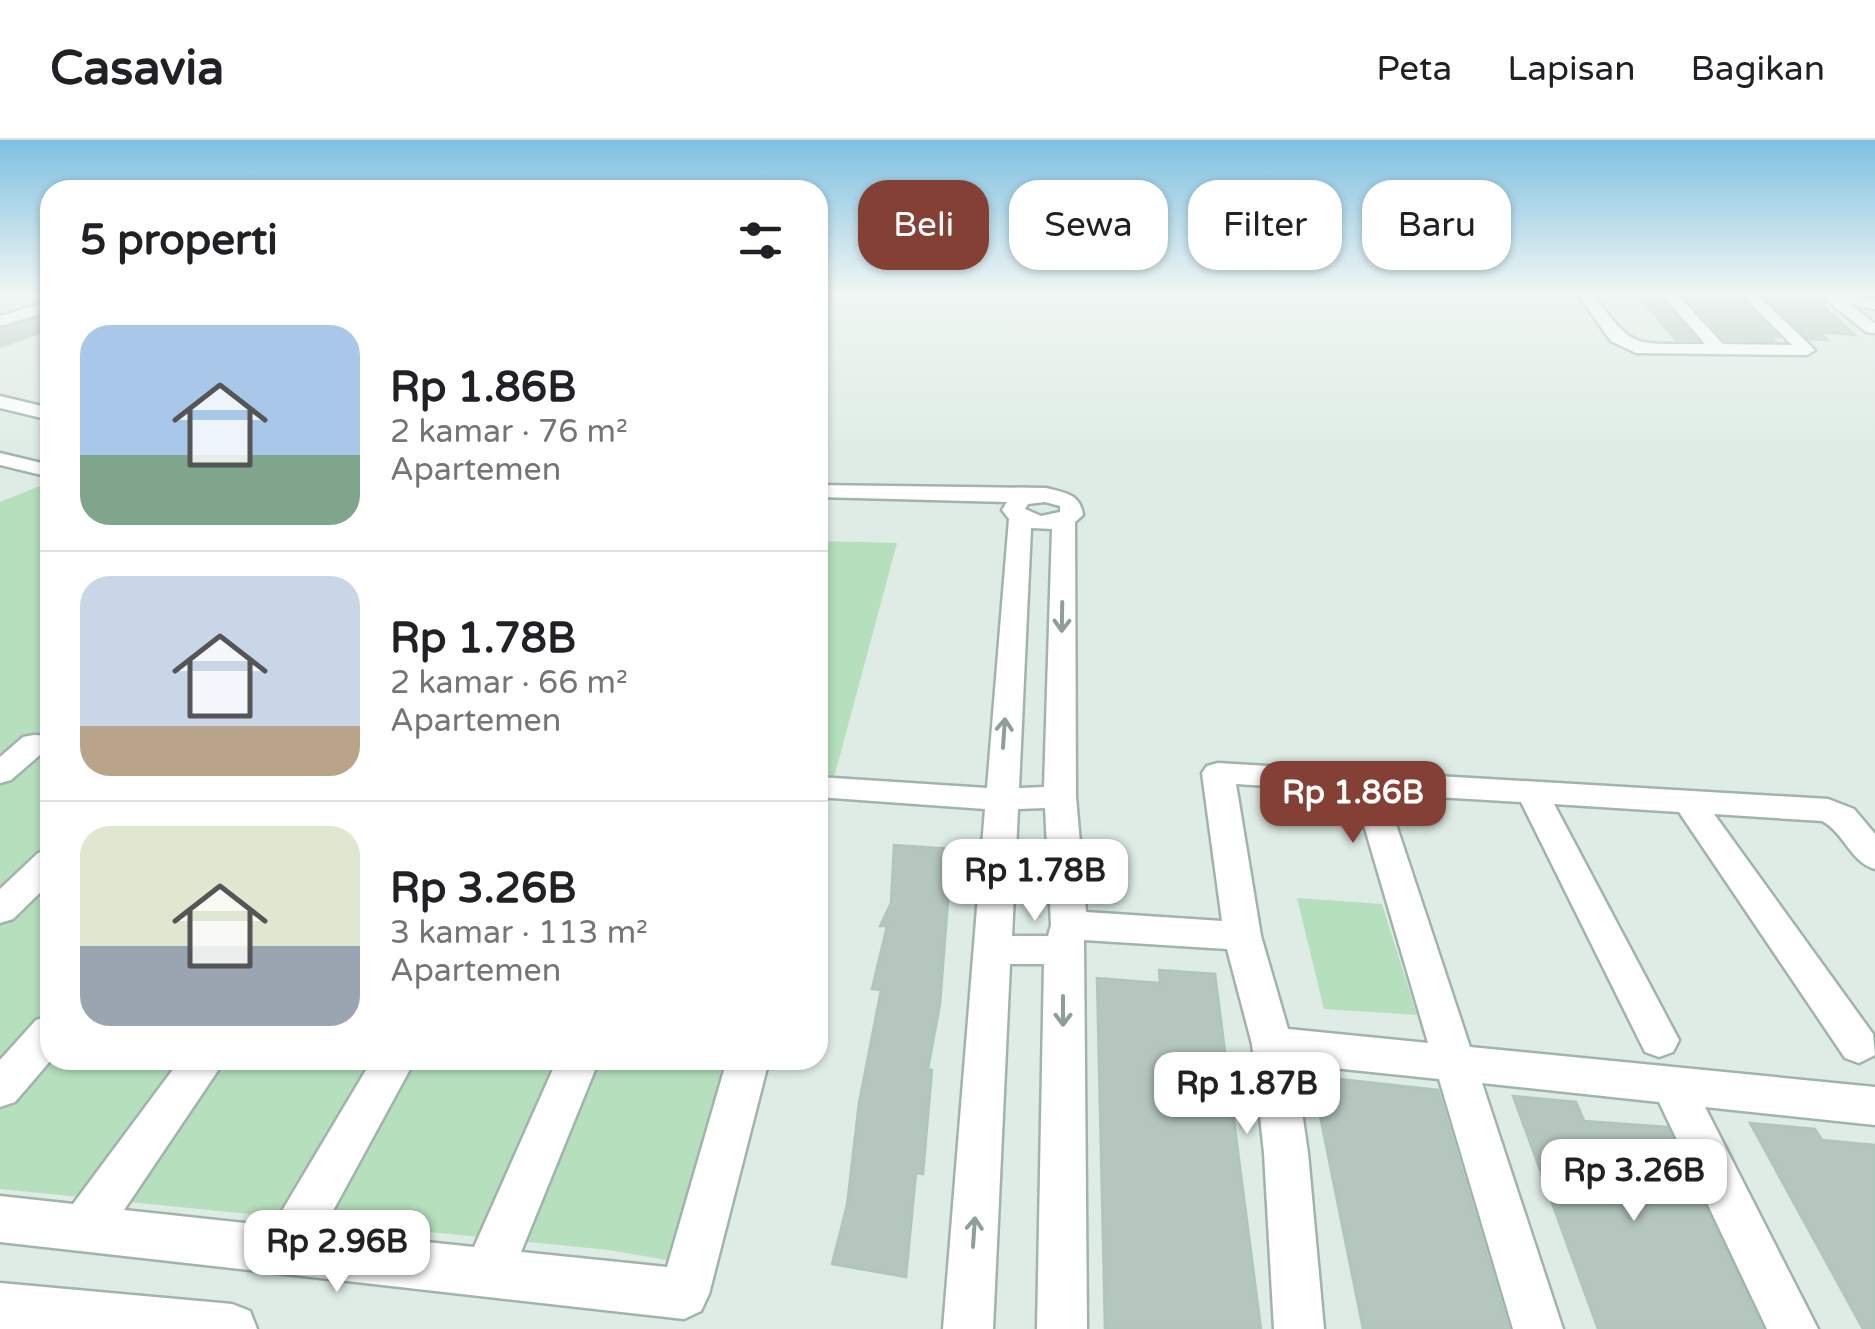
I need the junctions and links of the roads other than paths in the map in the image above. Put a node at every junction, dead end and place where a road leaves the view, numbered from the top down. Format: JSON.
{"nodes":[{"id":1,"x":1640,"y":347,"type":"edge"},
{"id":2,"x":1717,"y":347,"type":"edge"},
{"id":3,"x":1804,"y":347,"type":"edge"},
{"id":4,"x":1720,"y":351,"type":"junction"},
{"id":5,"x":0,"y":402,"type":"edge"},
{"id":6,"x":40,"y":412,"type":"edge"},
{"id":7,"x":0,"y":460,"type":"edge"},
{"id":8,"x":40,"y":469,"type":"edge"},
{"id":9,"x":828,"y":492,"type":"edge"},
{"id":10,"x":828,"y":504,"type":"edge"},
{"id":11,"x":1020,"y":508,"type":"junction"},
{"id":12,"x":40,"y":744,"type":"edge"},
{"id":13,"x":0,"y":773,"type":"edge"},
{"id":14,"x":1367,"y":783,"type":"junction"},
{"id":15,"x":1532,"y":792,"type":"junction"},
{"id":16,"x":828,"y":795,"type":"edge"},
{"id":17,"x":1060,"y":797,"type":"junction"},
{"id":18,"x":999,"y":799,"type":"junction"},
{"id":19,"x":1688,"y":801,"type":"junction"},
{"id":20,"x":1875,"y":857,"type":"edge"},
{"id":21,"x":40,"y":872,"type":"edge"},
{"id":22,"x":0,"y":910,"type":"edge"},
{"id":23,"x":1242,"y":936,"type":"junction"},
{"id":24,"x":1066,"y":937,"type":"junction"},
{"id":25,"x":993,"y":950,"type":"junction"},
{"id":26,"x":1659,"y":1040,"type":"dead end"},
{"id":27,"x":40,"y":1044,"type":"edge"},
{"id":28,"x":1272,"y":1044,"type":"junction"},
{"id":29,"x":1859,"y":1046,"type":"dead end"},
{"id":30,"x":1454,"y":1062,"type":"junction"},
{"id":31,"x":197,"y":1070,"type":"edge"},
{"id":32,"x":388,"y":1070,"type":"edge"},
{"id":33,"x":574,"y":1070,"type":"edge"},
{"id":34,"x":745,"y":1070,"type":"edge"},
{"id":35,"x":1672,"y":1085,"type":"junction"},
{"id":36,"x":0,"y":1090,"type":"edge"},
{"id":37,"x":1875,"y":1106,"type":"edge"},
{"id":38,"x":0,"y":1219,"type":"edge"},
{"id":39,"x":83,"y":1228,"type":"junction"},
{"id":40,"x":284,"y":1250,"type":"junction"},
{"id":41,"x":488,"y":1272,"type":"junction"},
{"id":42,"x":0,"y":1308,"type":"edge"},
{"id":43,"x":75,"y":1322,"type":"edge"},
{"id":44,"x":232,"y":1329,"type":"edge"},
{"id":45,"x":968,"y":1329,"type":"edge"},
{"id":46,"x":1062,"y":1329,"type":"edge"},
{"id":47,"x":1299,"y":1329,"type":"edge"},
{"id":48,"x":1538,"y":1329,"type":"edge"},
{"id":49,"x":1792,"y":1329,"type":"edge"}],
"edges":[{"from":1,"to":4,"type":"street"},
{"from":2,"to":4,"type":"street"},
{"from":3,"to":4,"type":"street"},
{"from":5,"to":6,"type":"street"},
{"from":7,"to":8,"type":"street"},
{"from":9,"to":11,"type":"street"},
{"from":10,"to":11,"type":"street"},
{"from":11,"to":17,"type":"street","one_way":true},
{"from":18,"to":11,"type":"street","one_way":true},
{"from":12,"to":13,"type":"street"},
{"from":14,"to":15,"type":"street"},
{"from":14,"to":23,"type":"street"},
{"from":14,"to":30,"type":"street"},
{"from":15,"to":19,"type":"street"},
{"from":15,"to":26,"type":"street"},
{"from":16,"to":18,"type":"street"},
{"from":17,"to":18,"type":"street"},
{"from":17,"to":24,"type":"street"},
{"from":18,"to":25,"type":"street"},
{"from":19,"to":20,"type":"street"},
{"from":19,"to":29,"type":"street"},
{"from":21,"to":22,"type":"street"},
{"from":23,"to":24,"type":"street"},
{"from":23,"to":28,"type":"street"},
{"from":24,"to":25,"type":"street"},
{"from":24,"to":46,"type":"street","one_way":true},
{"from":45,"to":25,"type":"street","one_way":true},
{"from":27,"to":36,"type":"street"},
{"from":28,"to":30,"type":"street"},
{"from":28,"to":47,"type":"street"},
{"from":30,"to":35,"type":"street"},
{"from":30,"to":48,"type":"street"},
{"from":31,"to":39,"type":"street"},
{"from":32,"to":40,"type":"street"},
{"from":33,"to":41,"type":"street"},
{"from":34,"to":41,"type":"street"},
{"from":35,"to":37,"type":"street"},
{"from":35,"to":49,"type":"street"},
{"from":38,"to":39,"type":"street"},
{"from":39,"to":40,"type":"street"},
{"from":40,"to":41,"type":"street"},
{"from":42,"to":43,"type":"street"},
{"from":43,"to":44,"type":"street"}]}
